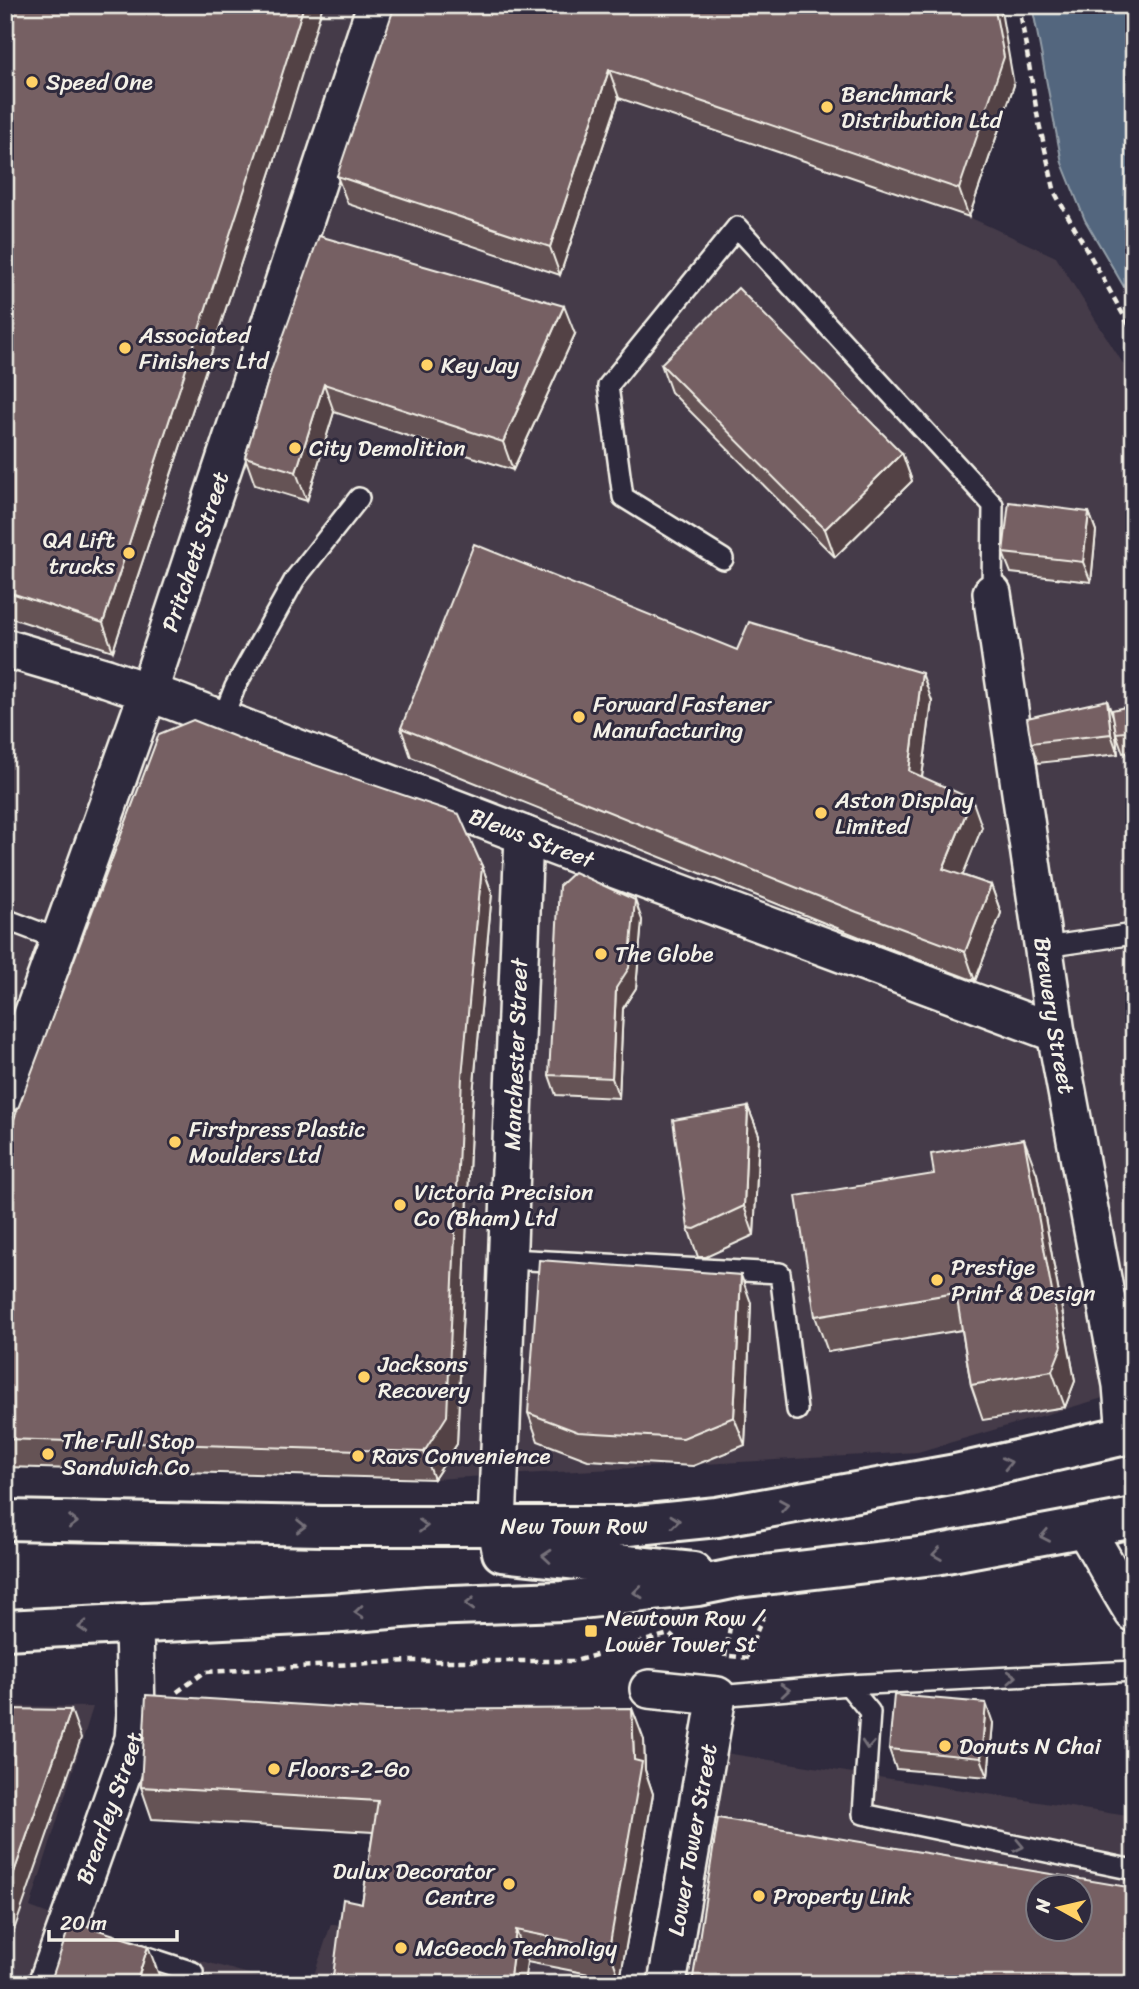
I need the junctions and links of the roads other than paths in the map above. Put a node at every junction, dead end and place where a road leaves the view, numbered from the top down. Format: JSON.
{"nodes":[{"id":1,"x":376,"y":5,"type":"edge"},
{"id":2,"x":359,"y":498,"type":"dead end"},
{"id":3,"x":723,"y":559,"type":"dead end"},
{"id":4,"x":992,"y":593,"type":"joint"},
{"id":5,"x":5,"y":648,"type":"edge"},
{"id":6,"x":148,"y":694,"type":"junction"},
{"id":7,"x":222,"y":720,"type":"junction"},
{"id":8,"x":524,"y":835,"type":"junction"},
{"id":9,"x":5,"y":919,"type":"edge"},
{"id":10,"x":1134,"y":934,"type":"edge"},
{"id":11,"x":60,"y":940,"type":"junction"},
{"id":12,"x":1045,"y":947,"type":"junction"},
{"id":13,"x":1056,"y":1033,"type":"junction"},
{"id":14,"x":5,"y":1093,"type":"edge"},
{"id":15,"x":509,"y":1259,"type":"junction"},
{"id":16,"x":797,"y":1410,"type":"dead end"},
{"id":17,"x":1130,"y":1434,"type":"edge"},
{"id":18,"x":1134,"y":1518,"type":"edge"},
{"id":19,"x":5,"y":1520,"type":"edge"},
{"id":20,"x":497,"y":1526,"type":"junction"},
{"id":21,"x":1084,"y":1528,"type":"junction"},
{"id":22,"x":737,"y":1578,"type":"junction"},
{"id":23,"x":1134,"y":1613,"type":"edge"},
{"id":24,"x":134,"y":1625,"type":"junction"},
{"id":25,"x":5,"y":1630,"type":"edge"},
{"id":26,"x":1134,"y":1671,"type":"edge"},
{"id":27,"x":849,"y":1685,"type":"junction"},
{"id":28,"x":649,"y":1689,"type":"dead end"},
{"id":29,"x":717,"y":1696,"type":"junction"},
{"id":30,"x":1134,"y":1870,"type":"edge"},
{"id":31,"x":116,"y":1947,"type":"edge"},
{"id":32,"x":47,"y":1984,"type":"edge"},
{"id":33,"x":190,"y":1984,"type":"edge"},
{"id":34,"x":667,"y":1984,"type":"edge"}],
"edges":[{"from":1,"to":6,"type":"street","name":"Pritchett Street"},
{"from":2,"to":7,"type":"lane"},
{"from":3,"to":4,"type":"lane"},
{"from":4,"to":12,"type":"street","name":"Brewery Street"},
{"from":5,"to":6,"type":"street","name":"Blews Street"},
{"from":6,"to":7,"type":"street","name":"Blews Street"},
{"from":6,"to":11,"type":"street","name":"Pritchett Street"},
{"from":7,"to":8,"type":"street","name":"Blews Street"},
{"from":8,"to":13,"type":"street","name":"Blews Street"},
{"from":8,"to":15,"type":"street","name":"Manchester Street"},
{"from":9,"to":11,"type":"lane"},
{"from":10,"to":12,"type":"lane"},
{"from":11,"to":14,"type":"street","name":"Pritchett Street"},
{"from":12,"to":13,"type":"street","name":"Brewery Street"},
{"from":13,"to":17,"type":"street","name":"Brewery Street"},
{"from":15,"to":16,"type":"lane"},
{"from":15,"to":20,"type":"street","name":"Manchester Street"},
{"from":20,"to":17,"type":"main road","name":"New Town Row","one_way":true},
{"from":18,"to":21,"type":"main road"},
{"from":19,"to":20,"type":"main road","name":"New Town Row","one_way":true},
{"from":22,"to":20,"type":"main road","one_way":true},
{"from":21,"to":22,"type":"main road","one_way":true},
{"from":21,"to":23,"type":"street"},
{"from":22,"to":24,"type":"main road","one_way":true},
{"from":24,"to":25,"type":"main road","one_way":true},
{"from":24,"to":32,"type":"street","name":"Brearley Street"},
{"from":27,"to":26,"type":"lane","one_way":true},
{"from":29,"to":27,"type":"lane","one_way":true},
{"from":27,"to":30,"type":"lane","one_way":true},
{"from":28,"to":29,"type":"street"},
{"from":29,"to":34,"type":"street","name":"Lower Tower Street"},
{"from":31,"to":33,"type":"lane"}]}
